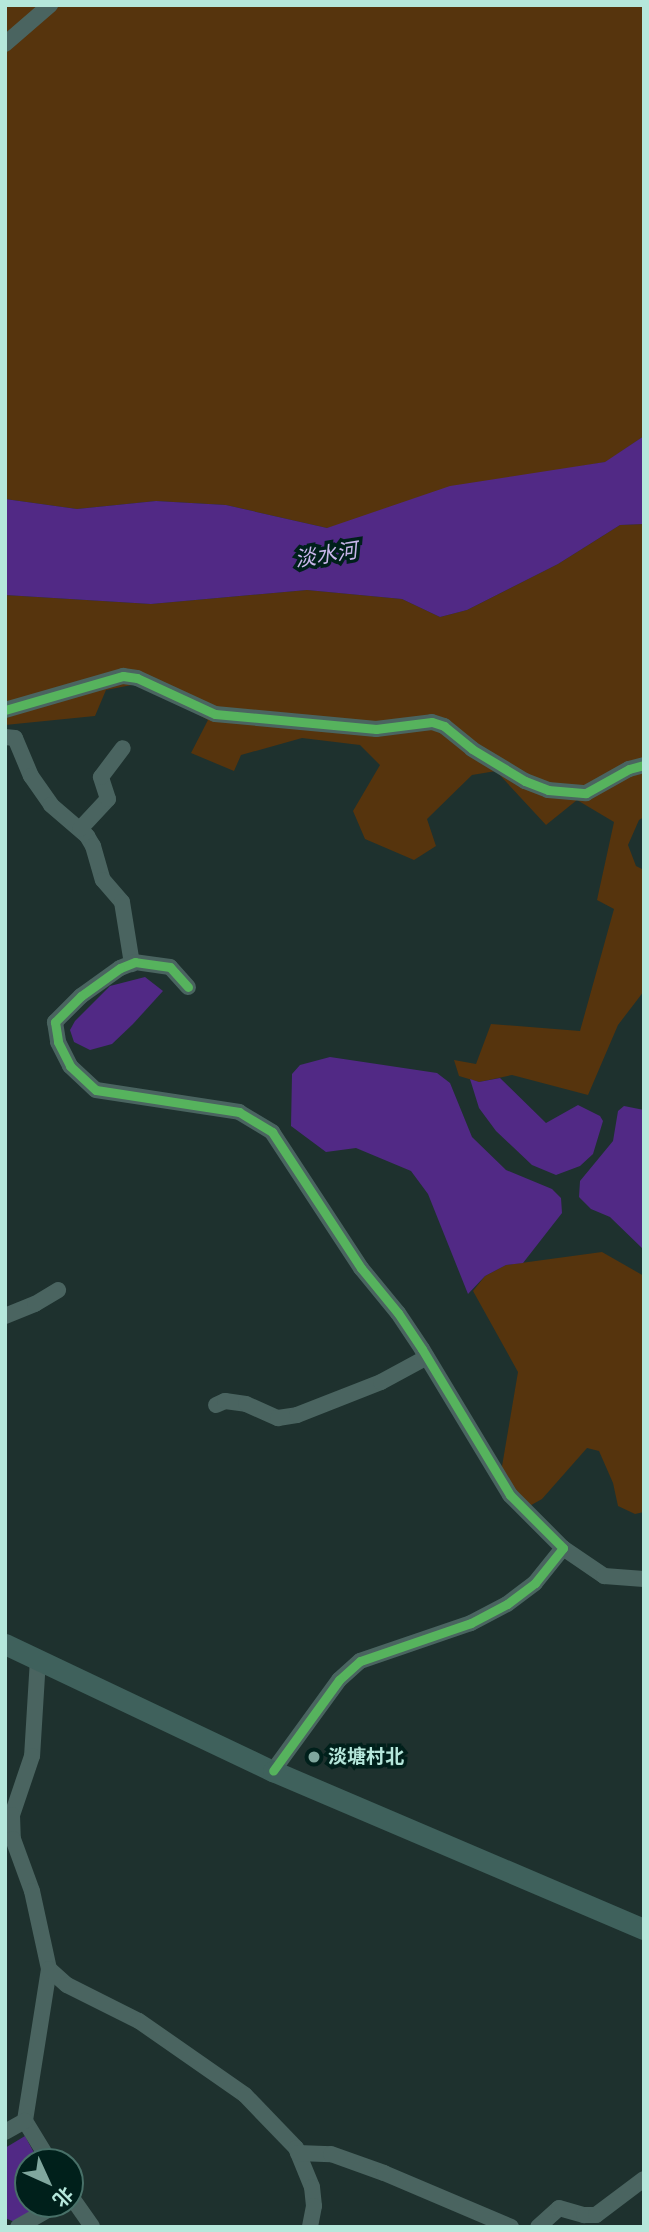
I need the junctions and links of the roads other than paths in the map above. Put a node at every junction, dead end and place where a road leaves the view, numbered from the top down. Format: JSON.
{"nodes":[{"id":1,"x":50,"y":5,"type":"edge"},
{"id":2,"x":5,"y":44,"type":"edge"},
{"id":3,"x":5,"y":710,"type":"edge"},
{"id":4,"x":5,"y":737,"type":"edge"},
{"id":5,"x":123,"y":748,"type":"dead end"},
{"id":6,"x":644,"y":765,"type":"edge"},
{"id":7,"x":80,"y":829,"type":"junction"},
{"id":8,"x":132,"y":964,"type":"junction"},
{"id":9,"x":188,"y":987,"type":"dead end"},
{"id":10,"x":58,"y":1290,"type":"dead end"},
{"id":11,"x":5,"y":1316,"type":"edge"},
{"id":12,"x":427,"y":1357,"type":"junction"},
{"id":13,"x":216,"y":1405,"type":"dead end"},
{"id":14,"x":563,"y":1548,"type":"junction"},
{"id":15,"x":644,"y":1578,"type":"edge"},
{"id":16,"x":5,"y":1644,"type":"edge"},
{"id":17,"x":38,"y":1659,"type":"junction"},
{"id":18,"x":273,"y":1771,"type":"junction"},
{"id":19,"x":644,"y":1929,"type":"edge"},
{"id":20,"x":48,"y":1969,"type":"junction"},
{"id":21,"x":24,"y":2121,"type":"junction"},
{"id":22,"x":5,"y":2132,"type":"edge"},
{"id":23,"x":41,"y":2148,"type":"edge"},
{"id":24,"x":298,"y":2153,"type":"junction"},
{"id":25,"x":644,"y":2179,"type":"edge"},
{"id":26,"x":33,"y":2218,"type":"edge"},
{"id":27,"x":597,"y":2221,"type":"edge"},
{"id":28,"x":18,"y":2227,"type":"edge"},
{"id":29,"x":310,"y":2227,"type":"edge"},
{"id":30,"x":511,"y":2227,"type":"edge"},
{"id":31,"x":538,"y":2227,"type":"edge"}],
"edges":[{"from":1,"to":2,"type":"street"},
{"from":3,"to":6,"type":"street"},
{"from":4,"to":7,"type":"street"},
{"from":5,"to":7,"type":"street"},
{"from":7,"to":8,"type":"street"},
{"from":8,"to":9,"type":"street"},
{"from":8,"to":12,"type":"street"},
{"from":10,"to":11,"type":"street"},
{"from":12,"to":13,"type":"street"},
{"from":12,"to":14,"type":"street"},
{"from":14,"to":15,"type":"street"},
{"from":14,"to":18,"type":"street"},
{"from":16,"to":17,"type":"main road"},
{"from":17,"to":18,"type":"main road"},
{"from":17,"to":20,"type":"street"},
{"from":18,"to":19,"type":"main road"},
{"from":20,"to":21,"type":"street"},
{"from":20,"to":24,"type":"street"},
{"from":21,"to":22,"type":"street"},
{"from":21,"to":23,"type":"street"},
{"from":24,"to":29,"type":"street"},
{"from":24,"to":30,"type":"street"},
{"from":25,"to":27,"type":"street"},
{"from":26,"to":28,"type":"street"},
{"from":27,"to":31,"type":"street"}]}
